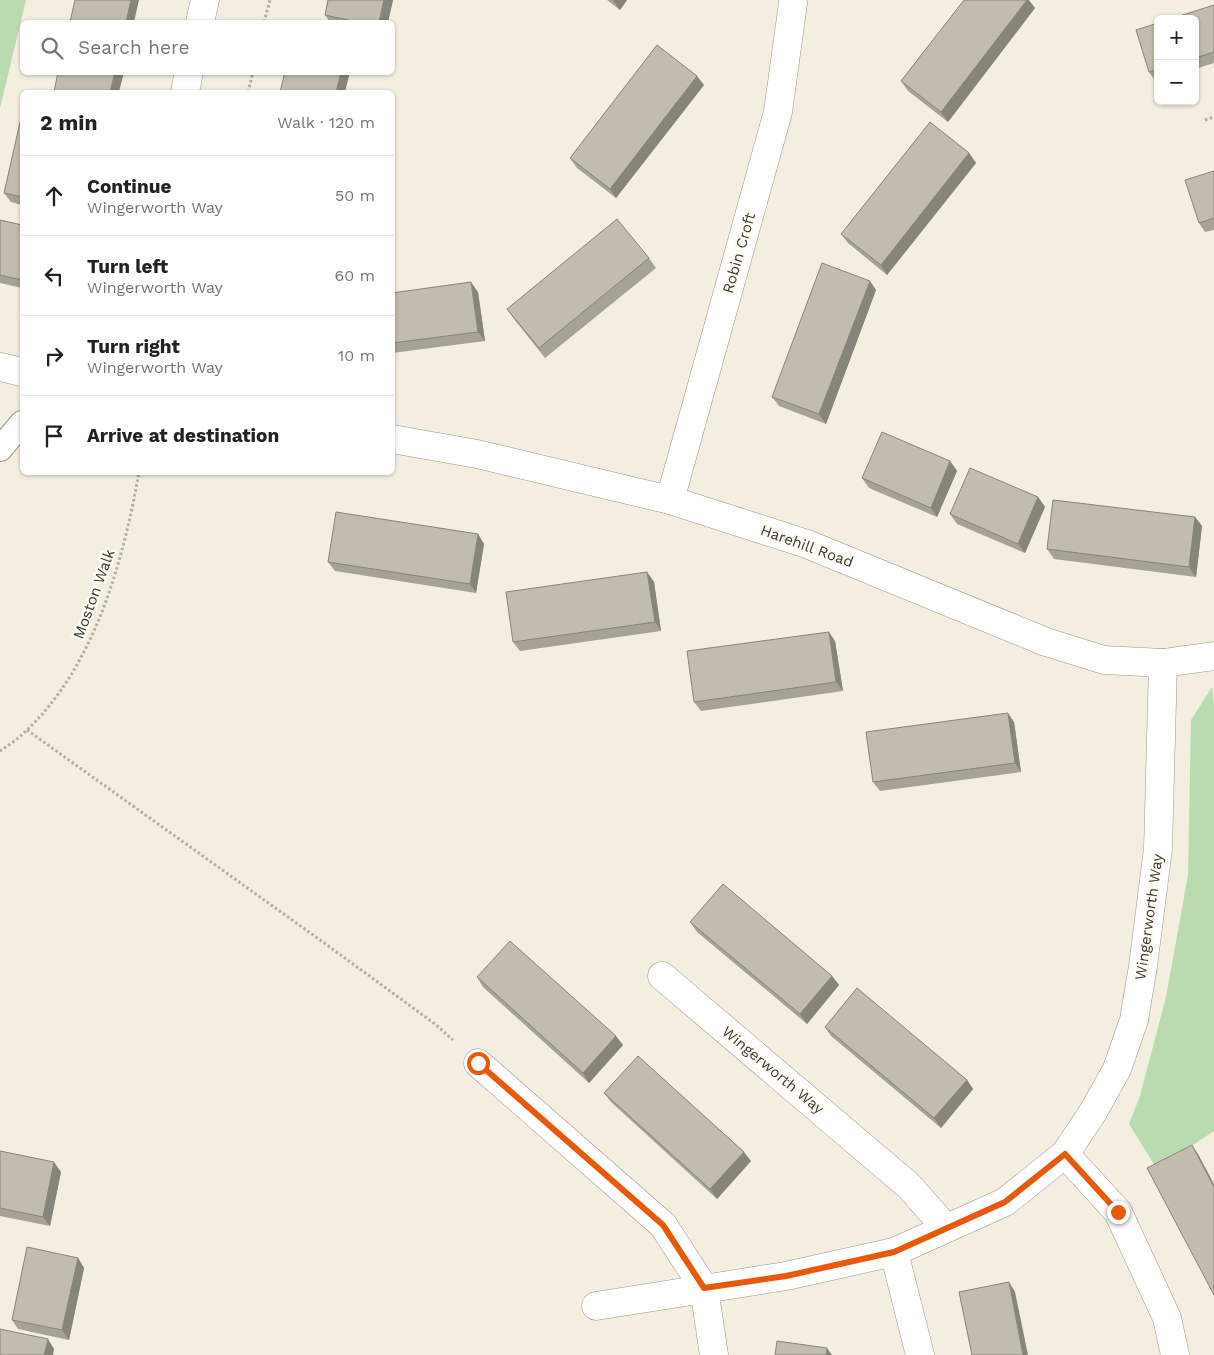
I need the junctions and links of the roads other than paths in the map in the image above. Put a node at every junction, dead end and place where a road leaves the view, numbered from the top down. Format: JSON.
{"nodes":[{"id":1,"x":205,"y":0,"type":"edge"},
{"id":2,"x":793,"y":3,"type":"dead end"},
{"id":3,"x":200,"y":20,"type":"edge"},
{"id":4,"x":188,"y":75,"type":"edge"},
{"id":5,"x":185,"y":90,"type":"edge"},
{"id":6,"x":0,"y":367,"type":"edge"},
{"id":7,"x":20,"y":372,"type":"edge"},
{"id":8,"x":20,"y":425,"type":"edge"},
{"id":9,"x":395,"y":440,"type":"edge"},
{"id":10,"x":0,"y":449,"type":"edge"},
{"id":11,"x":670,"y":500,"type":"junction"},
{"id":12,"x":1214,"y":656,"type":"edge"},
{"id":13,"x":1164,"y":663,"type":"junction"},
{"id":14,"x":662,"y":976,"type":"dead end"},
{"id":15,"x":478,"y":1063,"type":"road end"},
{"id":16,"x":1065,"y":1154,"type":"junction"},
{"id":17,"x":946,"y":1228,"type":"junction"},
{"id":18,"x":894,"y":1252,"type":"junction"},
{"id":19,"x":704,"y":1288,"type":"junction"},
{"id":20,"x":596,"y":1306,"type":"dead end"},
{"id":21,"x":714,"y":1355,"type":"edge"},
{"id":22,"x":920,"y":1355,"type":"edge"},
{"id":23,"x":1175,"y":1355,"type":"edge"}],
"edges":[{"from":1,"to":3,"type":"street"},
{"from":2,"to":11,"type":"street","name":"Robin Croft"},
{"from":4,"to":5,"type":"street"},
{"from":6,"to":7,"type":"street"},
{"from":8,"to":10,"type":"lane"},
{"from":9,"to":11,"type":"street","name":"Harehill Road"},
{"from":11,"to":13,"type":"street","name":"Harehill Road"},
{"from":12,"to":13,"type":"street","name":"Harehill Road"},
{"from":13,"to":16,"type":"street","name":"Wingerworth Way"},
{"from":14,"to":17,"type":"street","name":"Wingerworth Way"},
{"from":15,"to":19,"type":"street"},
{"from":16,"to":17,"type":"street","name":"Wingerworth Way"},
{"from":16,"to":23,"type":"street"},
{"from":17,"to":18,"type":"street","name":"Wingerworth Way"},
{"from":18,"to":19,"type":"street","name":"Wingerworth Way"},
{"from":18,"to":22,"type":"street"},
{"from":19,"to":20,"type":"street","name":"Wingerworth Way"},
{"from":19,"to":21,"type":"street"}]}
